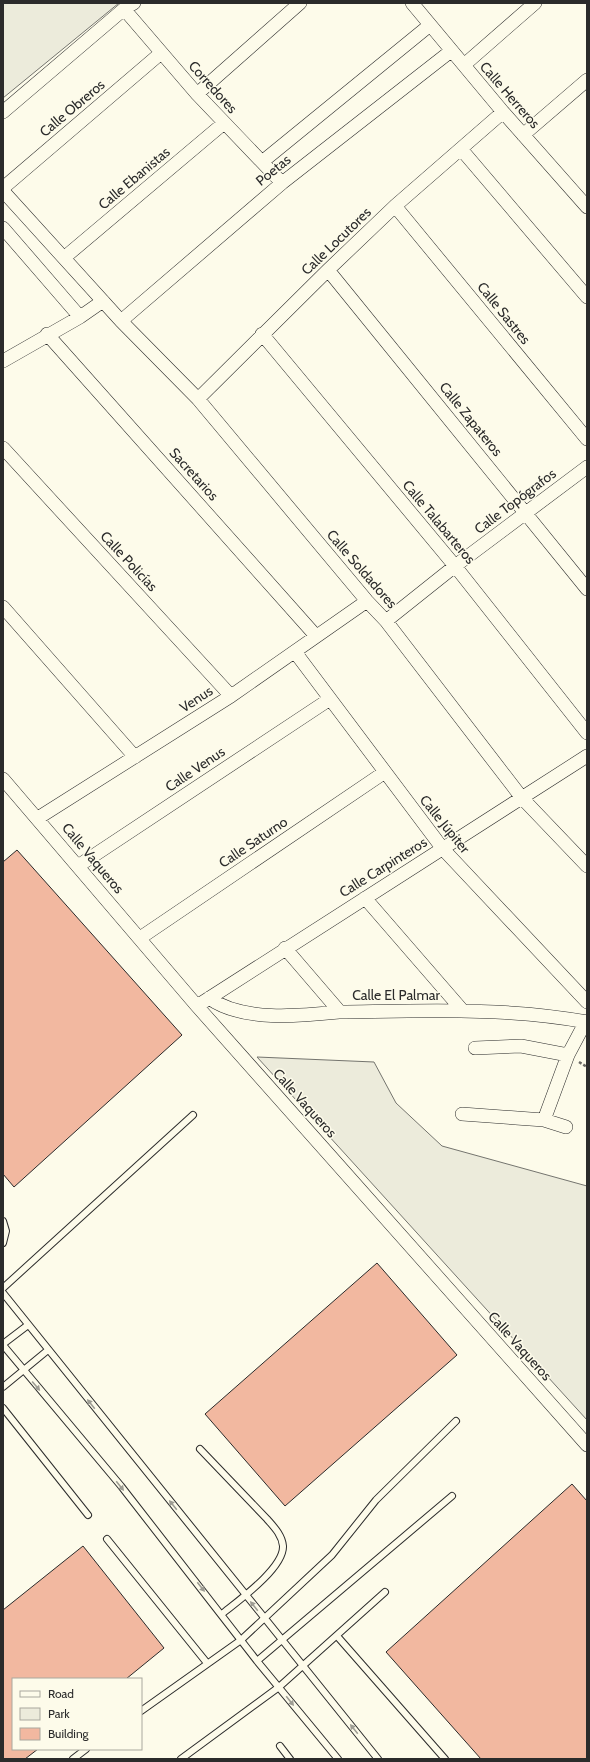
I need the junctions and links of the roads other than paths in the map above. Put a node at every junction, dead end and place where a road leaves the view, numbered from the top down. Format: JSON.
{"nodes":[{"id":1,"x":300,"y":3,"type":"edge"},
{"id":2,"x":412,"y":3,"type":"edge"},
{"id":3,"x":536,"y":3,"type":"edge"},
{"id":4,"x":129,"y":6,"type":"edge"},
{"id":5,"x":430,"y":25,"type":"junction"},
{"id":6,"x":451,"y":51,"type":"junction"},
{"id":7,"x":161,"y":53,"type":"junction"},
{"id":8,"x":464,"y":65,"type":"junction"},
{"id":9,"x":587,"y":80,"type":"edge"},
{"id":10,"x":197,"y":94,"type":"junction"},
{"id":11,"x":3,"y":112,"type":"edge"},
{"id":12,"x":503,"y":112,"type":"junction"},
{"id":13,"x":224,"y":123,"type":"junction"},
{"id":14,"x":523,"y":135,"type":"junction"},
{"id":15,"x":461,"y":149,"type":"junction"},
{"id":16,"x":262,"y":162,"type":"junction"},
{"id":17,"x":282,"y":183,"type":"junction"},
{"id":18,"x":3,"y":188,"type":"edge"},
{"id":19,"x":3,"y":191,"type":"edge"},
{"id":20,"x":587,"y":205,"type":"edge"},
{"id":21,"x":395,"y":206,"type":"junction"},
{"id":22,"x":3,"y":228,"type":"edge"},
{"id":23,"x":65,"y":257,"type":"junction"},
{"id":24,"x":328,"y":270,"type":"junction"},
{"id":25,"x":587,"y":297,"type":"edge"},
{"id":26,"x":103,"y":301,"type":"junction"},
{"id":27,"x":80,"y":317,"type":"junction"},
{"id":28,"x":121,"y":321,"type":"junction"},
{"id":29,"x":47,"y":334,"type":"junction"},
{"id":30,"x":262,"y":334,"type":"junction"},
{"id":31,"x":3,"y":360,"type":"edge"},
{"id":32,"x":198,"y":399,"type":"junction"},
{"id":33,"x":587,"y":439,"type":"edge"},
{"id":34,"x":3,"y":448,"type":"edge"},
{"id":35,"x":587,"y":467,"type":"edge"},
{"id":36,"x":527,"y":513,"type":"junction"},
{"id":37,"x":455,"y":566,"type":"junction"},
{"id":38,"x":587,"y":589,"type":"edge"},
{"id":39,"x":367,"y":601,"type":"junction"},
{"id":40,"x":3,"y":607,"type":"edge"},
{"id":41,"x":386,"y":621,"type":"junction"},
{"id":42,"x":316,"y":636,"type":"junction"},
{"id":43,"x":295,"y":652,"type":"junction"},
{"id":44,"x":231,"y":696,"type":"junction"},
{"id":45,"x":330,"y":699,"type":"junction"},
{"id":46,"x":587,"y":733,"type":"edge"},
{"id":47,"x":587,"y":756,"type":"edge"},
{"id":48,"x":135,"y":757,"type":"junction"},
{"id":49,"x":385,"y":772,"type":"junction"},
{"id":50,"x":3,"y":779,"type":"edge"},
{"id":51,"x":522,"y":798,"type":"junction"},
{"id":52,"x":38,"y":818,"type":"junction"},
{"id":53,"x":442,"y":849,"type":"junction"},
{"id":54,"x":78,"y":866,"type":"junction"},
{"id":55,"x":587,"y":866,"type":"edge"},
{"id":56,"x":365,"y":898,"type":"junction"},
{"id":57,"x":140,"y":938,"type":"junction"},
{"id":58,"x":285,"y":948,"type":"junction"},
{"id":59,"x":208,"y":998,"type":"junction"},
{"id":60,"x":587,"y":1002,"type":"edge"},
{"id":61,"x":197,"y":1006,"type":"junction"},
{"id":62,"x":463,"y":1011,"type":"junction"},
{"id":63,"x":340,"y":1012,"type":"junction"},
{"id":64,"x":586,"y":1022,"type":"edge"},
{"id":65,"x":476,"y":1048,"type":"dead end"},
{"id":66,"x":568,"y":1055,"type":"junction"},
{"id":67,"x":462,"y":1114,"type":"dead end"},
{"id":68,"x":193,"y":1115,"type":"dead end"},
{"id":69,"x":544,"y":1120,"type":"junction"},
{"id":70,"x":566,"y":1127,"type":"dead end"},
{"id":71,"x":3,"y":1221,"type":"edge"},
{"id":72,"x":3,"y":1243,"type":"edge"},
{"id":73,"x":3,"y":1288,"type":"edge"},
{"id":74,"x":3,"y":1293,"type":"edge"},
{"id":75,"x":28,"y":1325,"type":"junction"},
{"id":76,"x":3,"y":1344,"type":"edge"},
{"id":77,"x":48,"y":1350,"type":"junction"},
{"id":78,"x":23,"y":1370,"type":"junction"},
{"id":79,"x":3,"y":1387,"type":"edge"},
{"id":80,"x":3,"y":1408,"type":"edge"},
{"id":81,"x":456,"y":1421,"type":"dead end"},
{"id":82,"x":587,"y":1445,"type":"edge"},
{"id":83,"x":200,"y":1450,"type":"dead end"},
{"id":84,"x":452,"y":1496,"type":"dead end"},
{"id":85,"x":88,"y":1515,"type":"dead end"},
{"id":86,"x":107,"y":1539,"type":"dead end"},
{"id":87,"x":385,"y":1592,"type":"dead end"},
{"id":88,"x":245,"y":1595,"type":"junction"},
{"id":89,"x":222,"y":1614,"type":"junction"},
{"id":90,"x":264,"y":1618,"type":"junction"},
{"id":91,"x":337,"y":1636,"type":"junction"},
{"id":92,"x":241,"y":1640,"type":"junction"},
{"id":93,"x":283,"y":1641,"type":"junction"},
{"id":94,"x":257,"y":1661,"type":"junction"},
{"id":95,"x":208,"y":1663,"type":"junction"},
{"id":96,"x":304,"y":1666,"type":"junction"},
{"id":97,"x":279,"y":1687,"type":"junction"},
{"id":98,"x":142,"y":1710,"type":"edge"},
{"id":99,"x":280,"y":1746,"type":"dead end"},
{"id":100,"x":85,"y":1750,"type":"edge"},
{"id":101,"x":73,"y":1759,"type":"edge"},
{"id":102,"x":181,"y":1759,"type":"edge"},
{"id":103,"x":290,"y":1759,"type":"edge"},
{"id":104,"x":338,"y":1759,"type":"edge"},
{"id":105,"x":378,"y":1759,"type":"edge"},
{"id":106,"x":445,"y":1759,"type":"edge"}],
"edges":[{"from":1,"to":10,"type":"street"},
{"from":2,"to":5,"type":"street","name":"Calle Herreros"},
{"from":3,"to":8,"type":"street"},
{"from":4,"to":7,"type":"street","name":"Corredores"},
{"from":4,"to":11,"type":"street"},
{"from":5,"to":6,"type":"street","name":"Calle Herreros"},
{"from":5,"to":16,"type":"street"},
{"from":6,"to":8,"type":"street","name":"Calle Herreros"},
{"from":6,"to":17,"type":"street","name":"Poetas"},
{"from":7,"to":10,"type":"street","name":"Corredores"},
{"from":7,"to":18,"type":"street","name":"Calle Obreros"},
{"from":8,"to":12,"type":"street","name":"Calle Herreros"},
{"from":9,"to":14,"type":"street"},
{"from":10,"to":13,"type":"street","name":"Corredores"},
{"from":12,"to":14,"type":"street","name":"Calle Herreros"},
{"from":12,"to":15,"type":"street","name":"Calle Locutores"},
{"from":13,"to":16,"type":"street","name":"Corredores"},
{"from":13,"to":23,"type":"street","name":"Calle Ebanistas"},
{"from":14,"to":20,"type":"street","name":"Calle Herreros"},
{"from":15,"to":21,"type":"street","name":"Calle Locutores"},
{"from":15,"to":25,"type":"street"},
{"from":16,"to":17,"type":"street","name":"Corredores"},
{"from":17,"to":28,"type":"street","name":"Poetas"},
{"from":19,"to":23,"type":"street","name":"Calle Soldadores"},
{"from":21,"to":24,"type":"street","name":"Calle Locutores"},
{"from":21,"to":33,"type":"street","name":"Calle Sastres"},
{"from":22,"to":27,"type":"street"},
{"from":23,"to":26,"type":"street","name":"Calle Soldadores"},
{"from":24,"to":30,"type":"street","name":"Calle Locutores"},
{"from":24,"to":36,"type":"street","name":"Calle Zapateros"},
{"from":26,"to":27,"type":"street"},
{"from":26,"to":28,"type":"street","name":"Calle Soldadores"},
{"from":27,"to":29,"type":"street"},
{"from":28,"to":32,"type":"street","name":"Calle Soldadores"},
{"from":29,"to":31,"type":"street"},
{"from":29,"to":42,"type":"street","name":"Sacretarios"},
{"from":30,"to":32,"type":"street","name":"Calle Locutores"},
{"from":30,"to":37,"type":"street","name":"Calle Talabarteros"},
{"from":32,"to":39,"type":"street","name":"Calle Soldadores"},
{"from":34,"to":44,"type":"street","name":"Calle Policías"},
{"from":35,"to":36,"type":"street","name":"Calle Topógrafos"},
{"from":36,"to":37,"type":"street","name":"Calle Topógrafos"},
{"from":36,"to":38,"type":"street","name":"Calle Zapateros"},
{"from":37,"to":41,"type":"street","name":"Calle Topógrafos"},
{"from":37,"to":46,"type":"street","name":"Calle Talabarteros"},
{"from":39,"to":41,"type":"street","name":"Calle Soldadores"},
{"from":39,"to":42,"type":"street","name":"Venus"},
{"from":40,"to":48,"type":"street"},
{"from":41,"to":51,"type":"street","name":"Calle Soldadores"},
{"from":42,"to":43,"type":"street","name":"Venus"},
{"from":43,"to":44,"type":"street","name":"Venus"},
{"from":43,"to":45,"type":"street","name":"Calle Júpiter"},
{"from":44,"to":48,"type":"street","name":"Venus"},
{"from":45,"to":49,"type":"street","name":"Calle Júpiter"},
{"from":45,"to":54,"type":"street","name":"Calle Venus"},
{"from":47,"to":51,"type":"street","name":"Calle Carpinteros"},
{"from":48,"to":52,"type":"street","name":"Venus"},
{"from":49,"to":53,"type":"street","name":"Calle Júpiter"},
{"from":49,"to":57,"type":"street","name":"Calle Saturno"},
{"from":50,"to":52,"type":"street","name":"Calle Vaqueros"},
{"from":51,"to":53,"type":"street","name":"Calle Carpinteros"},
{"from":51,"to":55,"type":"street","name":"Calle Soldadores"},
{"from":52,"to":54,"type":"street","name":"Calle Vaqueros"},
{"from":53,"to":56,"type":"street","name":"Calle Carpinteros"},
{"from":53,"to":60,"type":"street","name":"Calle Júpiter"},
{"from":54,"to":57,"type":"street","name":"Calle Vaqueros"},
{"from":56,"to":58,"type":"street","name":"Calle Carpinteros"},
{"from":56,"to":62,"type":"street"},
{"from":57,"to":61,"type":"street","name":"Calle Vaqueros"},
{"from":58,"to":59,"type":"street","name":"Calle Carpinteros"},
{"from":58,"to":63,"type":"street"},
{"from":59,"to":61,"type":"street","name":"Calle Carpinteros"},
{"from":59,"to":63,"type":"street","name":"Calle El Palmar"},
{"from":61,"to":82,"type":"street","name":"Calle Vaqueros"},
{"from":62,"to":63,"type":"street","name":"Calle El Palmar"},
{"from":62,"to":64,"type":"street","name":"Calle El Palmar"},
{"from":64,"to":66,"type":"street"},
{"from":65,"to":66,"type":"street"},
{"from":66,"to":69,"type":"street"},
{"from":67,"to":69,"type":"street"},
{"from":68,"to":73,"type":"lane"},
{"from":69,"to":70,"type":"street"},
{"from":71,"to":72,"type":"lane"},
{"from":74,"to":75,"type":"lane"},
{"from":75,"to":76,"type":"lane"},
{"from":75,"to":77,"type":"lane"},
{"from":76,"to":78,"type":"lane"},
{"from":77,"to":78,"type":"lane"},
{"from":88,"to":77,"type":"lane","one_way":true},
{"from":78,"to":79,"type":"lane"},
{"from":78,"to":89,"type":"lane","one_way":true},
{"from":80,"to":85,"type":"lane"},
{"from":81,"to":90,"type":"lane"},
{"from":83,"to":88,"type":"lane"},
{"from":84,"to":93,"type":"lane"},
{"from":86,"to":95,"type":"lane"},
{"from":87,"to":91,"type":"lane"},
{"from":88,"to":89,"type":"lane"},
{"from":90,"to":88,"type":"lane","one_way":true},
{"from":89,"to":92,"type":"lane"},
{"from":90,"to":92,"type":"lane"},
{"from":90,"to":93,"type":"lane"},
{"from":91,"to":96,"type":"lane"},
{"from":91,"to":106,"type":"lane"},
{"from":92,"to":94,"type":"lane"},
{"from":92,"to":95,"type":"lane"},
{"from":93,"to":94,"type":"lane"},
{"from":93,"to":96,"type":"lane"},
{"from":94,"to":97,"type":"lane"},
{"from":95,"to":98,"type":"lane"},
{"from":96,"to":97,"type":"lane"},
{"from":105,"to":96,"type":"lane","one_way":true},
{"from":97,"to":102,"type":"lane"},
{"from":97,"to":104,"type":"lane","one_way":true},
{"from":99,"to":103,"type":"lane"},
{"from":100,"to":101,"type":"lane"}]}
